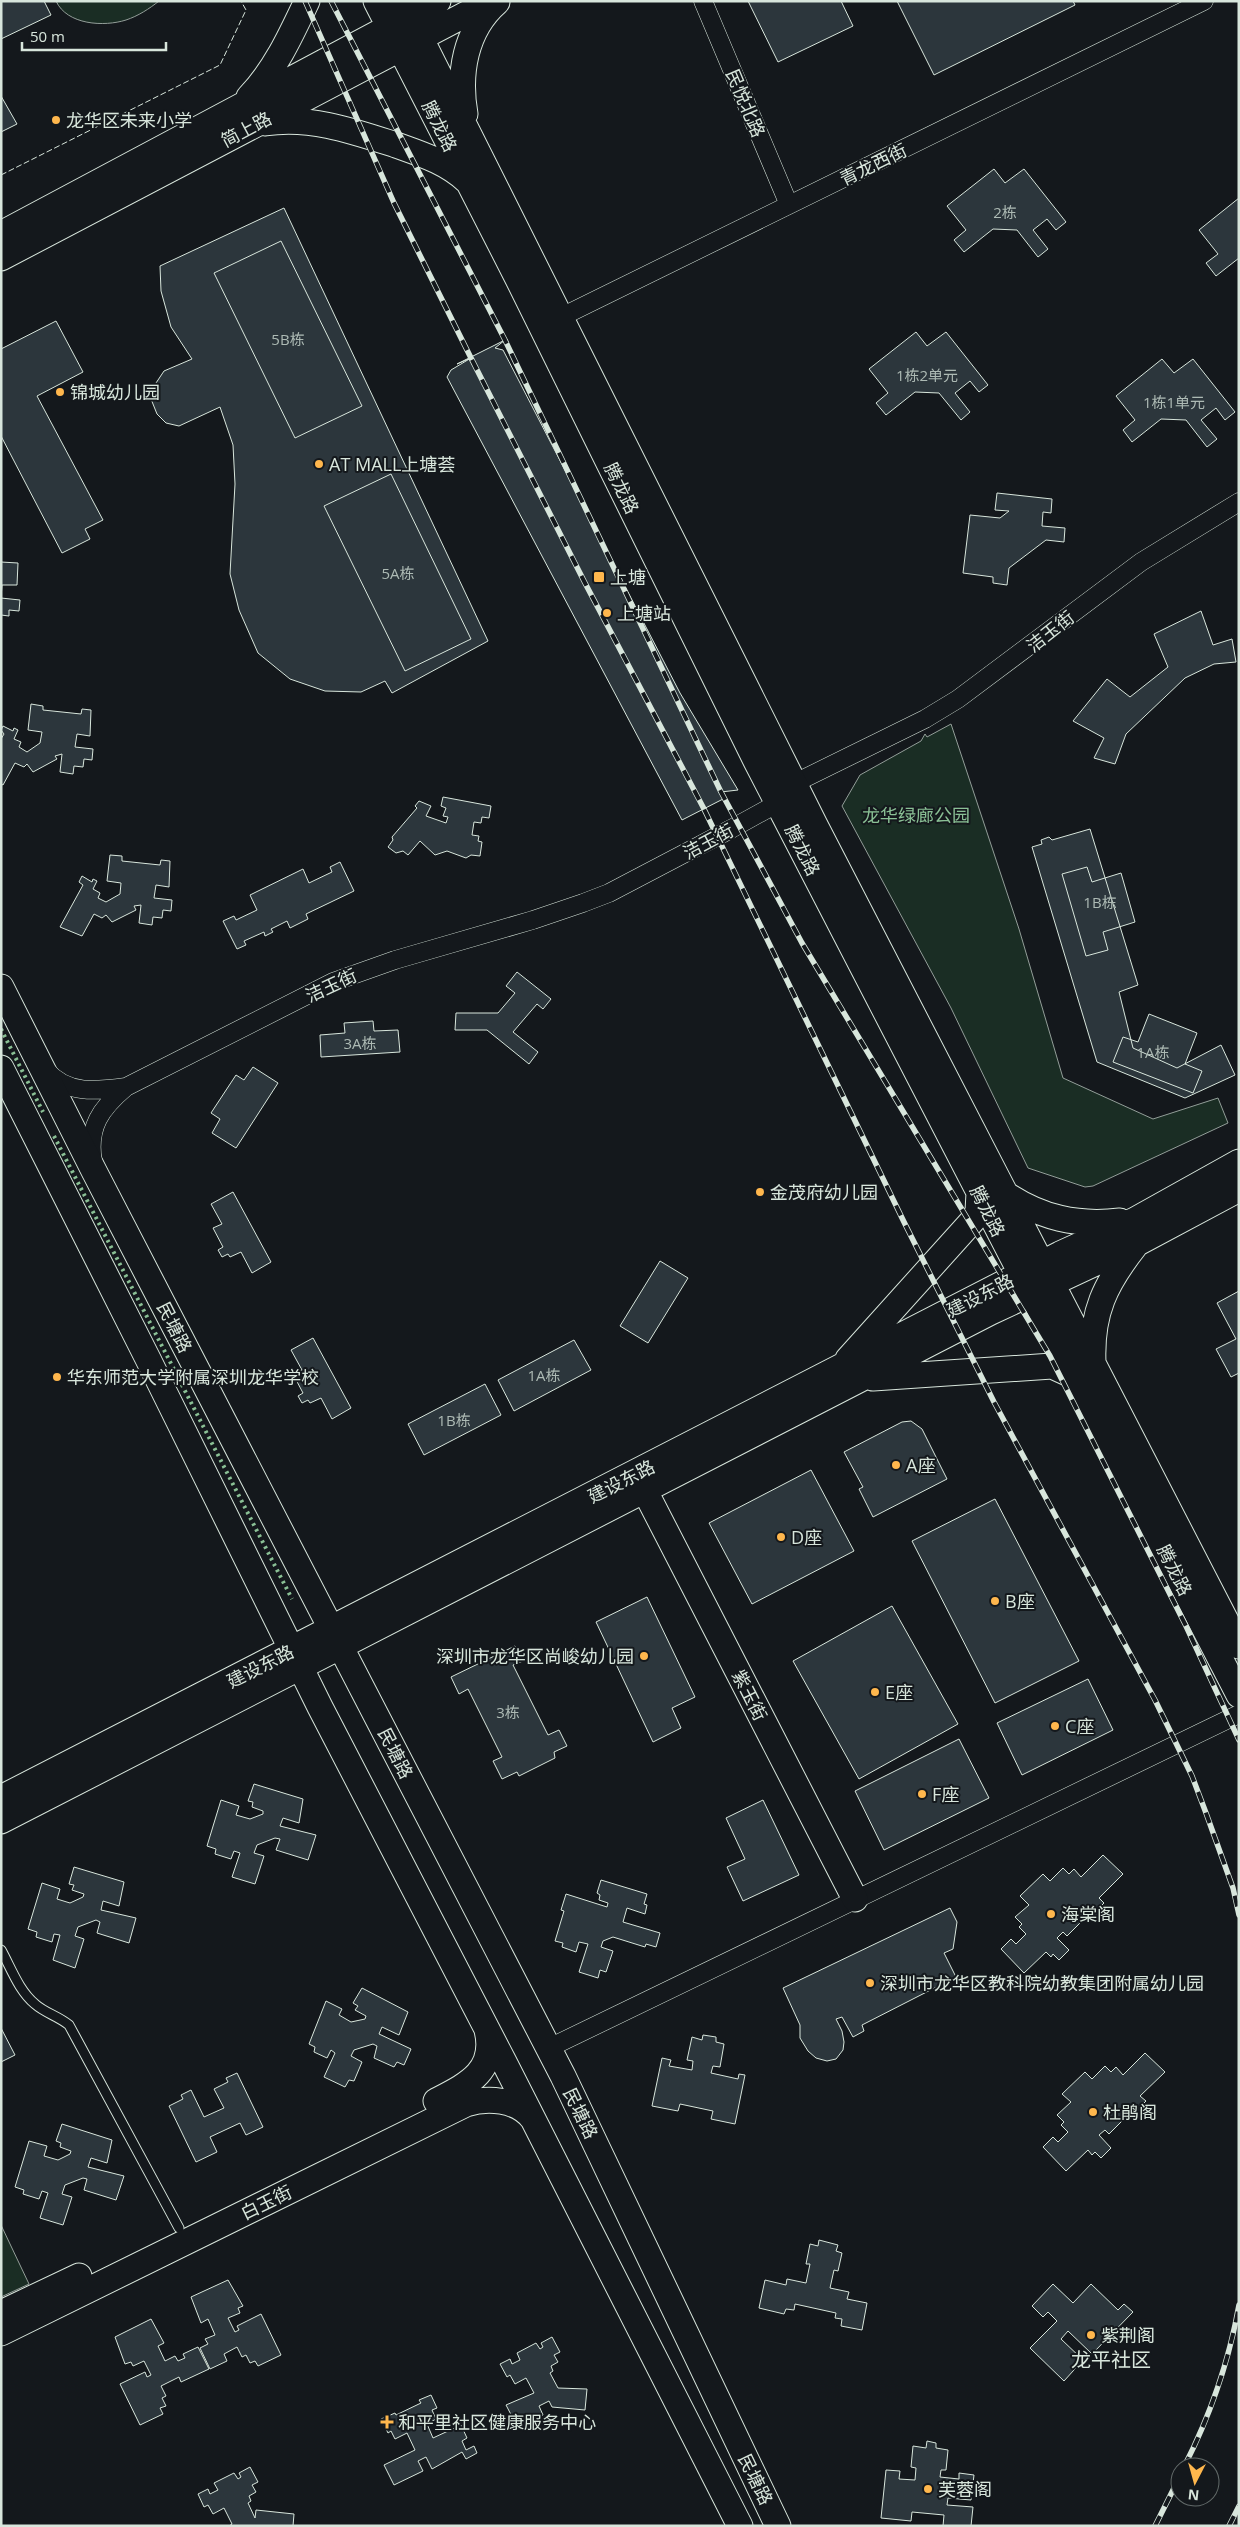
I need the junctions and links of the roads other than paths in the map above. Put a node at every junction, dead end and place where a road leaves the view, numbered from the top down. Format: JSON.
{"nodes":[{"id":1,"x":307,"y":1,"type":"edge"},
{"id":2,"x":376,"y":1,"type":"edge"},
{"id":3,"x":438,"y":1,"type":"edge"},
{"id":4,"x":491,"y":1,"type":"edge"},
{"id":5,"x":498,"y":1,"type":"edge"},
{"id":6,"x":703,"y":1,"type":"edge"},
{"id":7,"x":1204,"y":1,"type":"edge"},
{"id":8,"x":404,"y":26,"type":"edge"},
{"id":9,"x":232,"y":111,"type":"junction"},
{"id":10,"x":253,"y":126,"type":"junction"},
{"id":11,"x":467,"y":129,"type":"junction"},
{"id":12,"x":470,"y":184,"type":"junction"},
{"id":13,"x":789,"y":205,"type":"junction"},
{"id":14,"x":1,"y":234,"type":"edge"},
{"id":15,"x":1,"y":258,"type":"edge"},
{"id":16,"x":551,"y":321,"type":"junction"},
{"id":17,"x":1239,"y":502,"type":"edge"},
{"id":18,"x":795,"y":783,"type":"junction"},
{"id":19,"x":778,"y":803,"type":"junction"},
{"id":20,"x":1,"y":987,"type":"edge"},
{"id":21,"x":40,"y":1063,"type":"junction"},
{"id":22,"x":1,"y":1068,"type":"edge"},
{"id":23,"x":126,"y":1087,"type":"junction"},
{"id":24,"x":1239,"y":1162,"type":"edge"},
{"id":25,"x":94,"y":1171,"type":"junction"},
{"id":26,"x":1239,"y":1189,"type":"edge"},
{"id":27,"x":991,"y":1192,"type":"junction"},
{"id":28,"x":1135,"y":1220,"type":"junction"},
{"id":29,"x":1136,"y":1244,"type":"junction"},
{"id":30,"x":1036,"y":1279,"type":"junction"},
{"id":31,"x":838,"y":1370,"type":"junction"},
{"id":32,"x":1084,"y":1371,"type":"junction"},
{"id":33,"x":863,"y":1379,"type":"junction"},
{"id":34,"x":645,"y":1491,"type":"junction"},
{"id":35,"x":336,"y":1638,"type":"junction"},
{"id":36,"x":1239,"y":1646,"type":"edge"},
{"id":37,"x":296,"y":1659,"type":"junction"},
{"id":38,"x":1239,"y":1694,"type":"edge"},
{"id":39,"x":1239,"y":1714,"type":"edge"},
{"id":40,"x":1,"y":1798,"type":"edge"},
{"id":41,"x":1,"y":1821,"type":"edge"},
{"id":42,"x":855,"y":1899,"type":"junction"},
{"id":43,"x":1,"y":1950,"type":"edge"},
{"id":44,"x":487,"y":2030,"type":"junction"},
{"id":45,"x":549,"y":2048,"type":"junction"},
{"id":46,"x":532,"y":2118,"type":"junction"},
{"id":47,"x":178,"y":2228,"type":"junction"},
{"id":48,"x":1,"y":2313,"type":"edge"},
{"id":49,"x":1,"y":2333,"type":"edge"},
{"id":50,"x":740,"y":2526,"type":"edge"},
{"id":51,"x":778,"y":2526,"type":"edge"}],
"edges":[{"from":1,"to":9,"type":"main road"},
{"from":2,"to":8,"type":"main road","name":"腾龙路"},
{"from":3,"to":8,"type":"main road","name":"简上路"},
{"from":4,"to":8,"type":"main road","name":"简上路"},
{"from":5,"to":11,"type":"main road"},
{"from":6,"to":13,"type":"street","name":"民悦北路"},
{"from":7,"to":13,"type":"street","name":"青龙西街"},
{"from":8,"to":9,"type":"main road","name":"简上路"},
{"from":8,"to":10,"type":"main road","name":"简上路"},
{"from":8,"to":11,"type":"main road","name":"腾龙路"},
{"from":8,"to":12,"type":"main road","name":"腾龙路"},
{"from":9,"to":14,"type":"main road","name":"简上路"},
{"from":10,"to":12,"type":"main road"},
{"from":10,"to":15,"type":"main road","name":"简上路"},
{"from":11,"to":16,"type":"main road","name":"腾龙路"},
{"from":12,"to":16,"type":"main road","name":"腾龙路"},
{"from":13,"to":16,"type":"street","name":"青龙西街"},
{"from":16,"to":18,"type":"main road","name":"腾龙路"},
{"from":16,"to":19,"type":"main road","name":"腾龙路"},
{"from":17,"to":18,"type":"street","name":"洁玉街"},
{"from":18,"to":19,"type":"street","name":"洁玉街"},
{"from":18,"to":27,"type":"main road","name":"腾龙路"},
{"from":19,"to":23,"type":"street","name":"洁玉街"},
{"from":19,"to":27,"type":"main road","name":"腾龙路"},
{"from":20,"to":21,"type":"main road","name":"民塘路"},
{"from":21,"to":23,"type":"street"},
{"from":21,"to":25,"type":"main road","name":"民塘路"},
{"from":22,"to":37,"type":"main road","name":"民塘路"},
{"from":23,"to":25,"type":"street"},
{"from":24,"to":28,"type":"main road","name":"建设东路"},
{"from":25,"to":35,"type":"main road","name":"民塘路"},
{"from":26,"to":29,"type":"main road","name":"建设东路"},
{"from":27,"to":28,"type":"main road"},
{"from":27,"to":30,"type":"main road","name":"腾龙路"},
{"from":27,"to":31,"type":"main road"},
{"from":28,"to":30,"type":"main road","name":"建设东路"},
{"from":29,"to":30,"type":"main road","name":"建设东路"},
{"from":29,"to":32,"type":"main road"},
{"from":30,"to":31,"type":"main road","name":"建设东路"},
{"from":30,"to":32,"type":"main road","name":"腾龙路"},
{"from":30,"to":33,"type":"main road","name":"建设东路"},
{"from":31,"to":35,"type":"main road","name":"建设东路"},
{"from":32,"to":33,"type":"main road"},
{"from":32,"to":36,"type":"main road","name":"腾龙路"},
{"from":32,"to":38,"type":"main road","name":"腾龙路"},
{"from":33,"to":34,"type":"main road","name":"建设东路"},
{"from":34,"to":35,"type":"main road","name":"建设东路"},
{"from":34,"to":42,"type":"main road","name":"紫玉街"},
{"from":35,"to":37,"type":"main road","name":"建设东路"},
{"from":35,"to":45,"type":"main road","name":"民塘路"},
{"from":37,"to":40,"type":"main road","name":"建设东路"},
{"from":37,"to":41,"type":"main road","name":"建设东路"},
{"from":37,"to":44,"type":"main road","name":"民塘路"},
{"from":39,"to":42,"type":"street"},
{"from":42,"to":45,"type":"street"},
{"from":43,"to":47,"type":"lane"},
{"from":44,"to":46,"type":"main road","name":"民塘路"},
{"from":44,"to":47,"type":"main road","name":"白玉街"},
{"from":45,"to":51,"type":"main road","name":"民塘路"},
{"from":46,"to":49,"type":"main road","name":"白玉街"},
{"from":46,"to":50,"type":"main road","name":"民塘路"},
{"from":47,"to":48,"type":"main road","name":"白玉街"}]}
